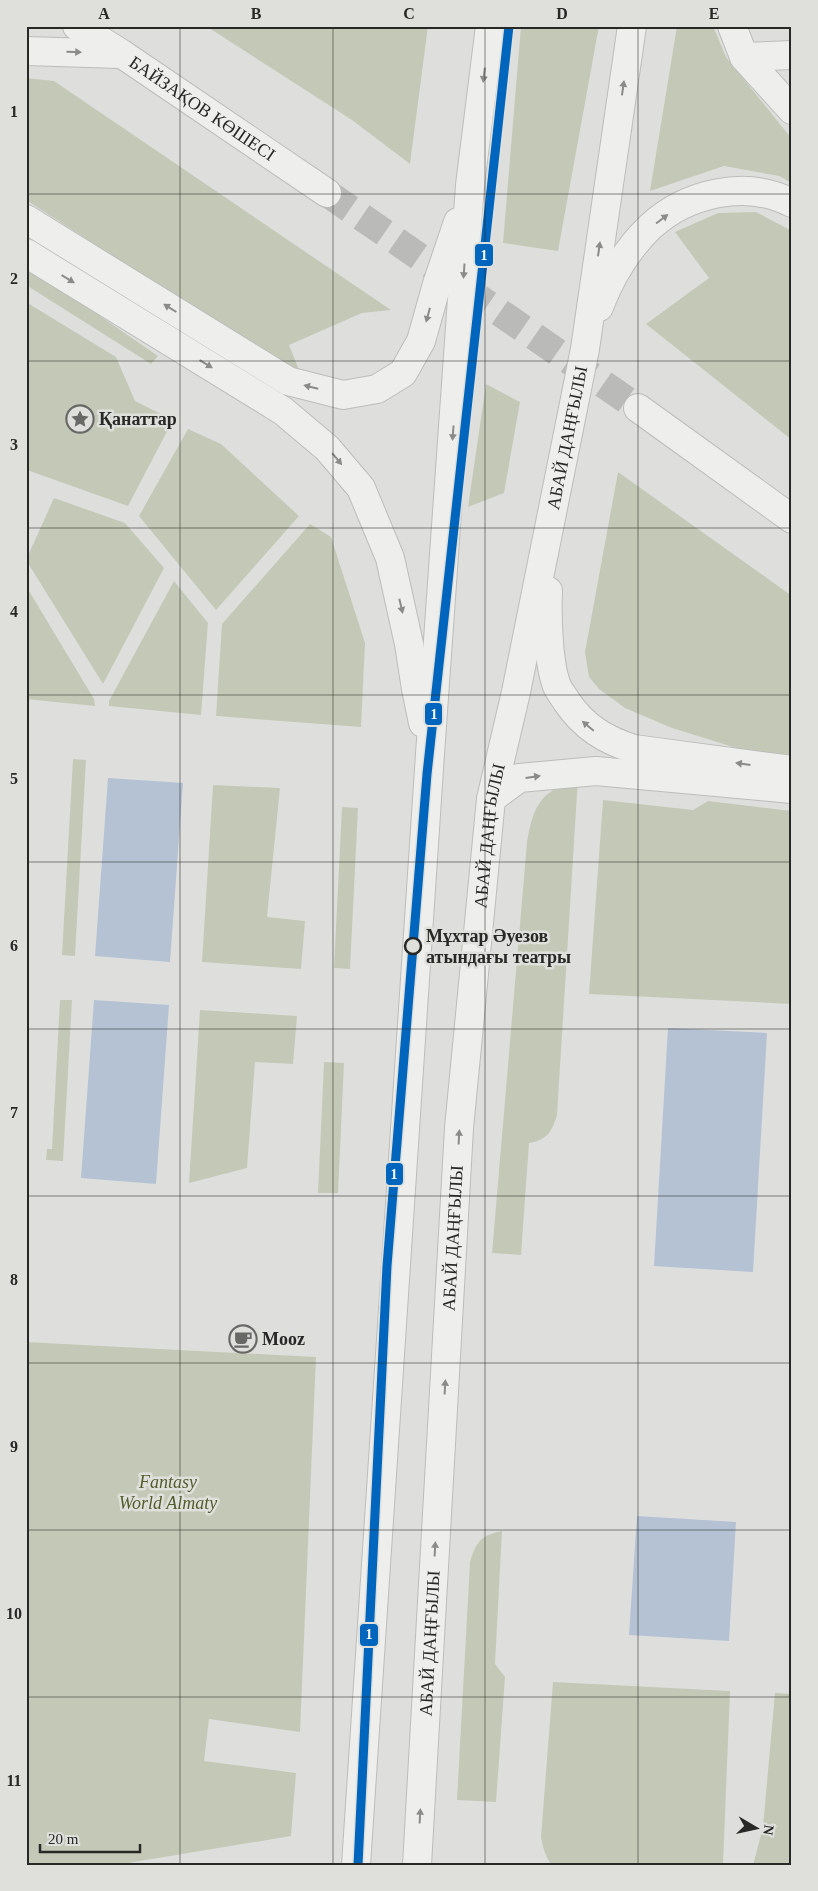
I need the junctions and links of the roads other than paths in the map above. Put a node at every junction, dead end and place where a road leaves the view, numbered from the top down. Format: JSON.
{"nodes":[{"id":1,"x":77,"y":26,"type":"edge"},
{"id":2,"x":490,"y":26,"type":"edge"},
{"id":3,"x":632,"y":26,"type":"edge"},
{"id":4,"x":732,"y":26,"type":"edge"},
{"id":5,"x":26,"y":50,"type":"edge"},
{"id":6,"x":122,"y":54,"type":"junction"},
{"id":7,"x":792,"y":55,"type":"edge"},
{"id":8,"x":744,"y":57,"type":"junction"},
{"id":9,"x":792,"y":110,"type":"edge"},
{"id":10,"x":470,"y":185,"type":"junction"},
{"id":11,"x":327,"y":192,"type":"tunnel mouth"},
{"id":12,"x":792,"y":203,"type":"edge"},
{"id":13,"x":26,"y":219,"type":"edge"},
{"id":14,"x":26,"y":253,"type":"edge"},
{"id":15,"x":584,"y":349,"type":"junction"},
{"id":16,"x":638,"y":408,"type":"tunnel mouth"},
{"id":17,"x":551,"y":516,"type":"junction"},
{"id":18,"x":792,"y":519,"type":"edge"},
{"id":19,"x":430,"y":754,"type":"junction"},
{"id":20,"x":792,"y":770,"type":"edge"},
{"id":21,"x":792,"y":789,"type":"edge"},
{"id":22,"x":491,"y":798,"type":"junction"},
{"id":23,"x":356,"y":1865,"type":"edge"},
{"id":24,"x":417,"y":1865,"type":"edge"}],
"edges":[{"from":1,"to":6,"type":"main road","name":"БАЙЗАҚОВ КӨШЕСІ"},
{"from":2,"to":10,"type":"main road","one_way":true},
{"from":15,"to":3,"type":"main road","name":"АБАЙ ДАҢҒЫЛЫ","one_way":true},
{"from":4,"to":8,"type":"main road"},
{"from":5,"to":6,"type":"main road","one_way":true},
{"from":6,"to":11,"type":"main road","name":"БАЙЗАҚОВ КӨШЕСІ"},
{"from":7,"to":8,"type":"main road"},
{"from":8,"to":9,"type":"main road"},
{"from":10,"to":13,"type":"main road","one_way":true},
{"from":10,"to":19,"type":"main road","one_way":true},
{"from":15,"to":12,"type":"main road","one_way":true},
{"from":14,"to":19,"type":"main road","one_way":true},
{"from":15,"to":17,"type":"main road","name":"АБАЙ ДАҢҒЫЛЫ"},
{"from":16,"to":18,"type":"main road"},
{"from":20,"to":17,"type":"main road","one_way":true},
{"from":17,"to":22,"type":"main road","name":"АБАЙ ДАҢҒЫЛЫ"},
{"from":19,"to":23,"type":"main road"},
{"from":22,"to":21,"type":"main road","one_way":true},
{"from":24,"to":22,"type":"main road","name":"АБАЙ ДАҢҒЫЛЫ","one_way":true}]}
